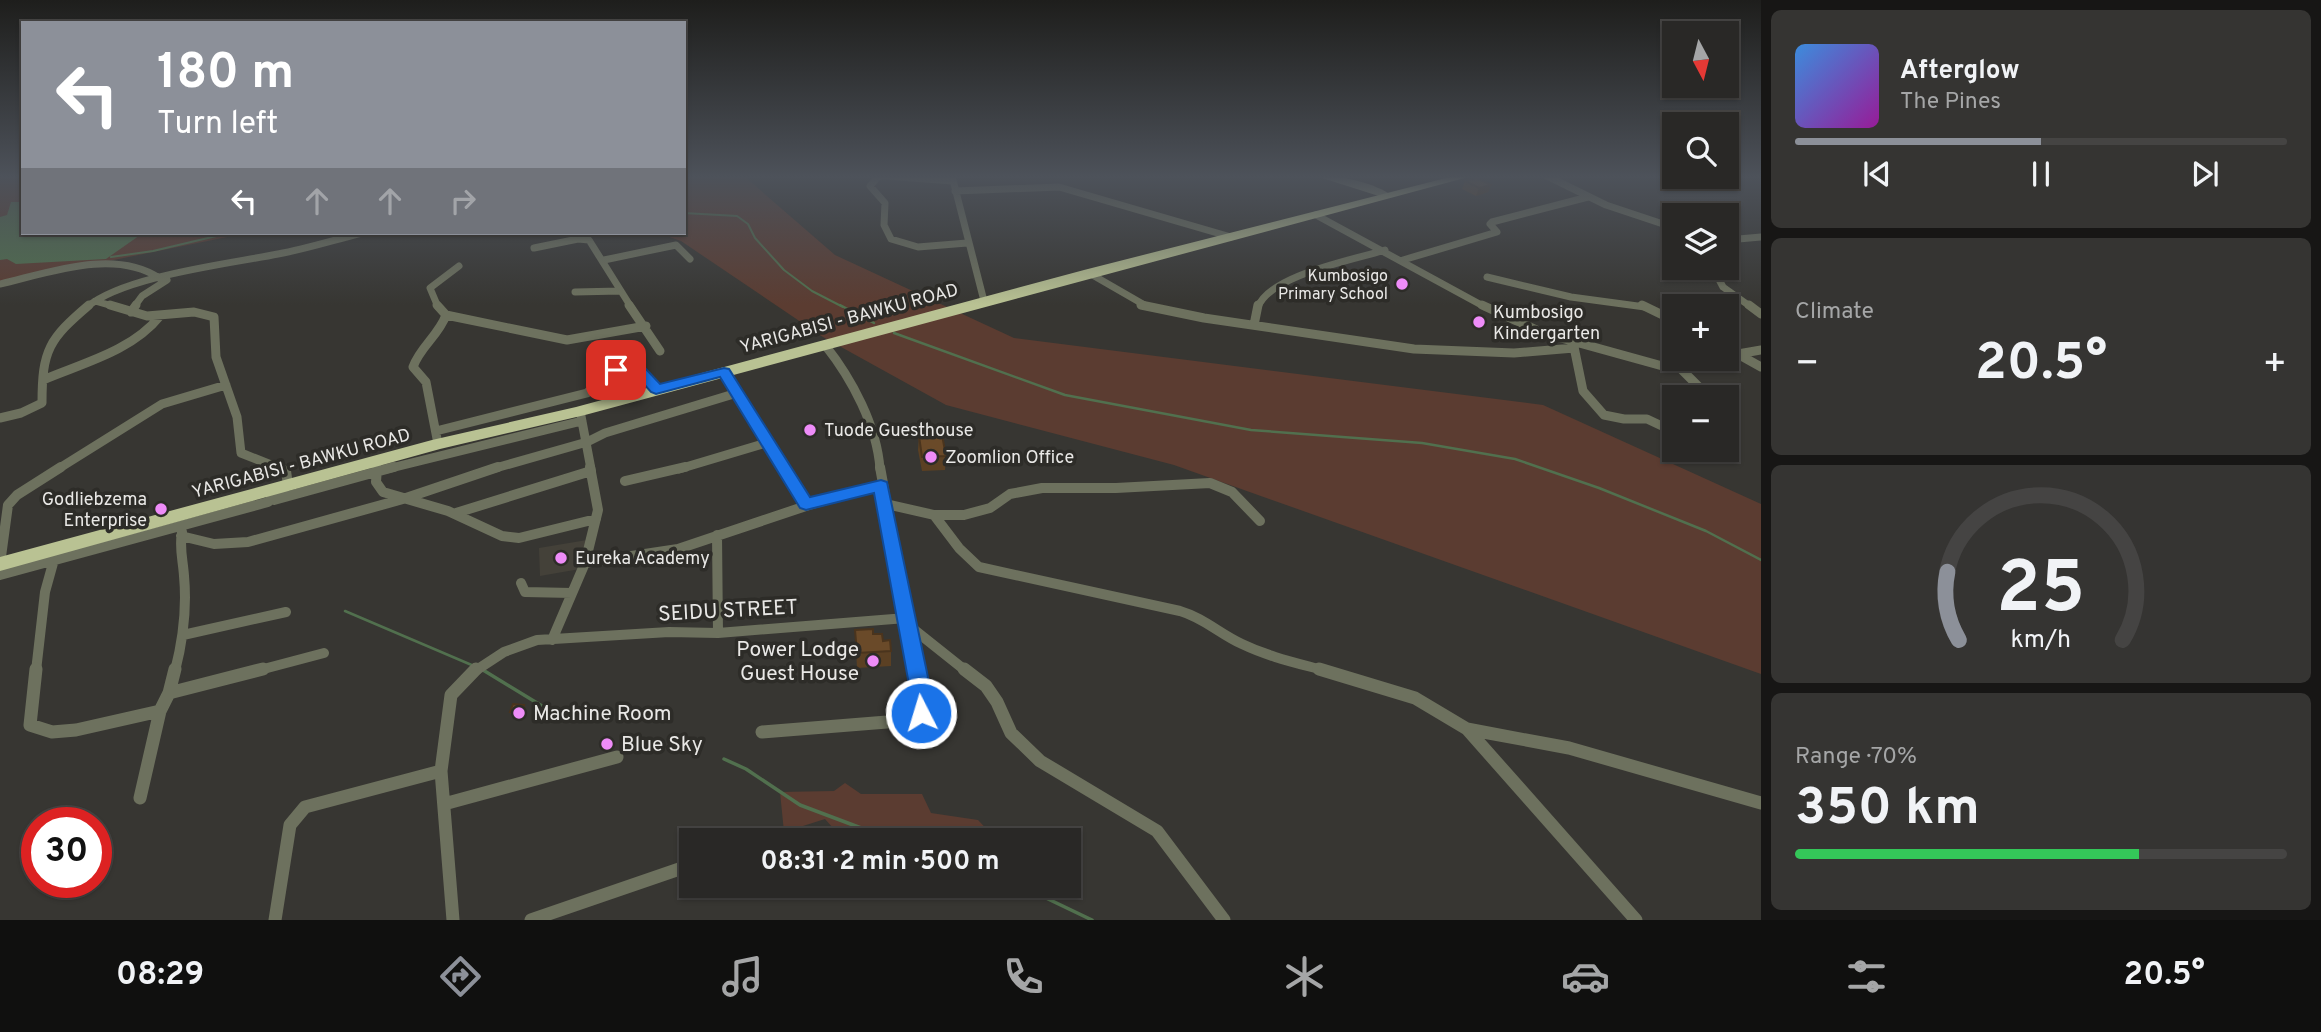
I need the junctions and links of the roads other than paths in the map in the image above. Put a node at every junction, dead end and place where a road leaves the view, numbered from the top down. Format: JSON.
{"nodes":[{"id":1,"x":884,"y":219,"type":"edge"},
{"id":2,"x":961,"y":219,"type":"edge"},
{"id":3,"x":1169,"y":219,"type":"edge"},
{"id":4,"x":1301,"y":219,"type":"edge"},
{"id":5,"x":1324,"y":219,"type":"edge"},
{"id":6,"x":1504,"y":219,"type":"edge"},
{"id":7,"x":354,"y":235,"type":"edge"},
{"id":8,"x":1231,"y":237,"type":"junction"},
{"id":9,"x":1761,"y":237,"type":"edge"},
{"id":10,"x":1739,"y":239,"type":"edge"},
{"id":11,"x":967,"y":243,"type":"junction"},
{"id":12,"x":534,"y":248,"type":"dead end"},
{"id":13,"x":1385,"y":250,"type":"junction"},
{"id":14,"x":691,"y":259,"type":"dead end"},
{"id":15,"x":604,"y":260,"type":"junction"},
{"id":16,"x":1403,"y":260,"type":"junction"},
{"id":17,"x":459,"y":265,"type":"dead end"},
{"id":18,"x":1089,"y":273,"type":"junction"},
{"id":19,"x":179,"y":274,"type":"junction"},
{"id":20,"x":1488,"y":277,"type":"dead end"},
{"id":21,"x":159,"y":278,"type":"junction"},
{"id":22,"x":1719,"y":280,"type":"edge"},
{"id":23,"x":0,"y":284,"type":"edge"},
{"id":24,"x":620,"y":291,"type":"junction"},
{"id":25,"x":575,"y":292,"type":"dead end"},
{"id":26,"x":95,"y":301,"type":"junction"},
{"id":27,"x":984,"y":301,"type":"junction"},
{"id":28,"x":131,"y":312,"type":"junction"},
{"id":29,"x":1761,"y":314,"type":"edge"},
{"id":30,"x":446,"y":315,"type":"junction"},
{"id":31,"x":1662,"y":315,"type":"edge"},
{"id":32,"x":160,"y":316,"type":"junction"},
{"id":33,"x":646,"y":326,"type":"junction"},
{"id":34,"x":1254,"y":326,"type":"junction"},
{"id":35,"x":825,"y":345,"type":"junction"},
{"id":36,"x":1574,"y":345,"type":"junction"},
{"id":37,"x":1761,"y":350,"type":"edge"},
{"id":38,"x":660,"y":351,"type":"dead end"},
{"id":39,"x":1739,"y":354,"type":"joint"},
{"id":40,"x":1662,"y":365,"type":"edge"},
{"id":41,"x":1761,"y":367,"type":"edge"},
{"id":42,"x":1683,"y":371,"type":"edge"},
{"id":43,"x":724,"y":372,"type":"junction"},
{"id":44,"x":43,"y":380,"type":"junction"},
{"id":45,"x":226,"y":385,"type":"junction"},
{"id":46,"x":1697,"y":385,"type":"edge"},
{"id":47,"x":599,"y":387,"type":"junction"},
{"id":48,"x":656,"y":389,"type":"junction"},
{"id":49,"x":737,"y":393,"type":"junction"},
{"id":50,"x":610,"y":402,"type":"junction"},
{"id":51,"x":581,"y":416,"type":"junction"},
{"id":52,"x":0,"y":418,"type":"edge"},
{"id":53,"x":1662,"y":425,"type":"edge"},
{"id":54,"x":437,"y":438,"type":"junction"},
{"id":55,"x":587,"y":442,"type":"junction"},
{"id":56,"x":766,"y":443,"type":"junction"},
{"id":57,"x":378,"y":467,"type":"junction"},
{"id":58,"x":591,"y":471,"type":"junction"},
{"id":59,"x":625,"y":481,"type":"dead end"},
{"id":60,"x":288,"y":485,"type":"junction"},
{"id":61,"x":881,"y":485,"type":"junction"},
{"id":62,"x":403,"y":499,"type":"junction"},
{"id":63,"x":268,"y":502,"type":"junction"},
{"id":64,"x":806,"y":504,"type":"junction"},
{"id":65,"x":886,"y":504,"type":"junction"},
{"id":66,"x":456,"y":513,"type":"junction"},
{"id":67,"x":933,"y":515,"type":"junction"},
{"id":68,"x":596,"y":519,"type":"junction"},
{"id":69,"x":1260,"y":521,"type":"dead end"},
{"id":70,"x":183,"y":526,"type":"junction"},
{"id":71,"x":717,"y":535,"type":"junction"},
{"id":72,"x":55,"y":554,"type":"junction"},
{"id":73,"x":584,"y":563,"type":"junction"},
{"id":74,"x":0,"y":564,"type":"edge"},
{"id":75,"x":0,"y":575,"type":"edge"},
{"id":76,"x":521,"y":583,"type":"dead end"},
{"id":77,"x":572,"y":593,"type":"junction"},
{"id":78,"x":286,"y":612,"type":"dead end"},
{"id":79,"x":906,"y":621,"type":"junction"},
{"id":80,"x":718,"y":633,"type":"junction"},
{"id":81,"x":183,"y":635,"type":"junction"},
{"id":82,"x":552,"y":640,"type":"junction"},
{"id":83,"x":324,"y":653,"type":"dead end"},
{"id":84,"x":169,"y":693,"type":"junction"},
{"id":85,"x":160,"y":711,"type":"junction"},
{"id":86,"x":1467,"y":729,"type":"junction"},
{"id":87,"x":762,"y":732,"type":"dead end"},
{"id":88,"x":617,"y":757,"type":"dead end"},
{"id":89,"x":441,"y":771,"type":"junction"},
{"id":90,"x":140,"y":798,"type":"dead end"},
{"id":91,"x":1761,"y":803,"type":"edge"},
{"id":92,"x":444,"y":804,"type":"junction"},
{"id":93,"x":679,"y":869,"type":"edge"},
{"id":94,"x":275,"y":920,"type":"edge"},
{"id":95,"x":453,"y":920,"type":"edge"},
{"id":96,"x":531,"y":920,"type":"edge"},
{"id":97,"x":1224,"y":920,"type":"edge"},
{"id":98,"x":1636,"y":920,"type":"edge"}],
"edges":[{"from":1,"to":11,"type":"street"},
{"from":2,"to":11,"type":"street"},
{"from":3,"to":8,"type":"street"},
{"from":4,"to":8,"type":"highway","name":"YARIGABISI - BAWKU ROAD"},
{"from":5,"to":13,"type":"street"},
{"from":6,"to":16,"type":"street"},
{"from":7,"to":19,"type":"street"},
{"from":8,"to":18,"type":"highway","name":"YARIGABISI - BAWKU ROAD"},
{"from":9,"to":10,"type":"street"},
{"from":11,"to":27,"type":"street"},
{"from":12,"to":15,"type":"street"},
{"from":13,"to":16,"type":"street"},
{"from":13,"to":34,"type":"street"},
{"from":14,"to":15,"type":"street"},
{"from":15,"to":24,"type":"street"},
{"from":16,"to":36,"type":"street"},
{"from":17,"to":30,"type":"street"},
{"from":18,"to":27,"type":"highway","name":"YARIGABISI - BAWKU ROAD"},
{"from":18,"to":34,"type":"street"},
{"from":19,"to":21,"type":"street"},
{"from":19,"to":28,"type":"street"},
{"from":20,"to":31,"type":"street"},
{"from":21,"to":23,"type":"street"},
{"from":21,"to":26,"type":"street"},
{"from":22,"to":29,"type":"street"},
{"from":24,"to":25,"type":"street"},
{"from":24,"to":33,"type":"street"},
{"from":26,"to":28,"type":"street"},
{"from":26,"to":44,"type":"street"},
{"from":27,"to":35,"type":"highway","name":"YARIGABISI - BAWKU ROAD"},
{"from":28,"to":32,"type":"street"},
{"from":30,"to":33,"type":"street"},
{"from":30,"to":54,"type":"street"},
{"from":32,"to":44,"type":"street"},
{"from":32,"to":45,"type":"street"},
{"from":33,"to":38,"type":"street"},
{"from":34,"to":36,"type":"street"},
{"from":35,"to":43,"type":"highway","name":"YARIGABISI - BAWKU ROAD"},
{"from":35,"to":61,"type":"street"},
{"from":36,"to":40,"type":"street"},
{"from":36,"to":53,"type":"street"},
{"from":37,"to":39,"type":"street"},
{"from":39,"to":41,"type":"street"},
{"from":42,"to":46,"type":"street"},
{"from":43,"to":48,"type":"highway","name":"YARIGABISI - BAWKU ROAD"},
{"from":43,"to":49,"type":"street"},
{"from":44,"to":52,"type":"street"},
{"from":45,"to":60,"type":"street"},
{"from":45,"to":74,"type":"street"},
{"from":47,"to":48,"type":"street"},
{"from":47,"to":50,"type":"street"},
{"from":47,"to":54,"type":"street"},
{"from":48,"to":50,"type":"highway","name":"YARIGABISI - BAWKU ROAD"},
{"from":49,"to":55,"type":"street"},
{"from":49,"to":56,"type":"street"},
{"from":50,"to":51,"type":"highway","name":"YARIGABISI - BAWKU ROAD"},
{"from":51,"to":54,"type":"highway","name":"YARIGABISI - BAWKU ROAD"},
{"from":51,"to":55,"type":"street"},
{"from":51,"to":57,"type":"street"},
{"from":54,"to":57,"type":"highway","name":"YARIGABISI - BAWKU ROAD"},
{"from":55,"to":58,"type":"street"},
{"from":55,"to":62,"type":"street"},
{"from":56,"to":59,"type":"street"},
{"from":56,"to":64,"type":"street"},
{"from":57,"to":60,"type":"highway","name":"YARIGABISI - BAWKU ROAD"},
{"from":57,"to":62,"type":"street"},
{"from":57,"to":63,"type":"street"},
{"from":58,"to":66,"type":"street"},
{"from":58,"to":68,"type":"street"},
{"from":60,"to":63,"type":"street"},
{"from":60,"to":70,"type":"highway","name":"YARIGABISI - BAWKU ROAD"},
{"from":61,"to":64,"type":"street"},
{"from":61,"to":65,"type":"street"},
{"from":62,"to":66,"type":"street"},
{"from":62,"to":70,"type":"street"},
{"from":63,"to":70,"type":"street"},
{"from":64,"to":71,"type":"street"},
{"from":65,"to":67,"type":"street"},
{"from":65,"to":79,"type":"street"},
{"from":66,"to":68,"type":"street"},
{"from":67,"to":69,"type":"street"},
{"from":67,"to":86,"type":"street"},
{"from":68,"to":73,"type":"street"},
{"from":70,"to":72,"type":"highway","name":"YARIGABISI - BAWKU ROAD"},
{"from":70,"to":81,"type":"street"},
{"from":71,"to":73,"type":"street"},
{"from":71,"to":80,"type":"street"},
{"from":72,"to":74,"type":"highway","name":"YARIGABISI - BAWKU ROAD"},
{"from":72,"to":75,"type":"street"},
{"from":72,"to":85,"type":"street"},
{"from":73,"to":77,"type":"street"},
{"from":76,"to":77,"type":"street"},
{"from":77,"to":82,"type":"street"},
{"from":78,"to":81,"type":"street"},
{"from":79,"to":80,"type":"street","name":"SEIDU STREET"},
{"from":79,"to":87,"type":"street"},
{"from":79,"to":97,"type":"street"},
{"from":80,"to":82,"type":"street","name":"SEIDU STREET"},
{"from":81,"to":84,"type":"street"},
{"from":82,"to":89,"type":"street","name":"SEIDU STREET"},
{"from":83,"to":84,"type":"street"},
{"from":84,"to":85,"type":"street"},
{"from":85,"to":90,"type":"street"},
{"from":86,"to":91,"type":"street"},
{"from":86,"to":98,"type":"street"},
{"from":88,"to":92,"type":"street"},
{"from":89,"to":92,"type":"street","name":"SEIDU STREET"},
{"from":89,"to":94,"type":"street"},
{"from":92,"to":95,"type":"street","name":"SEIDU STREET"},
{"from":93,"to":96,"type":"street"}]}
